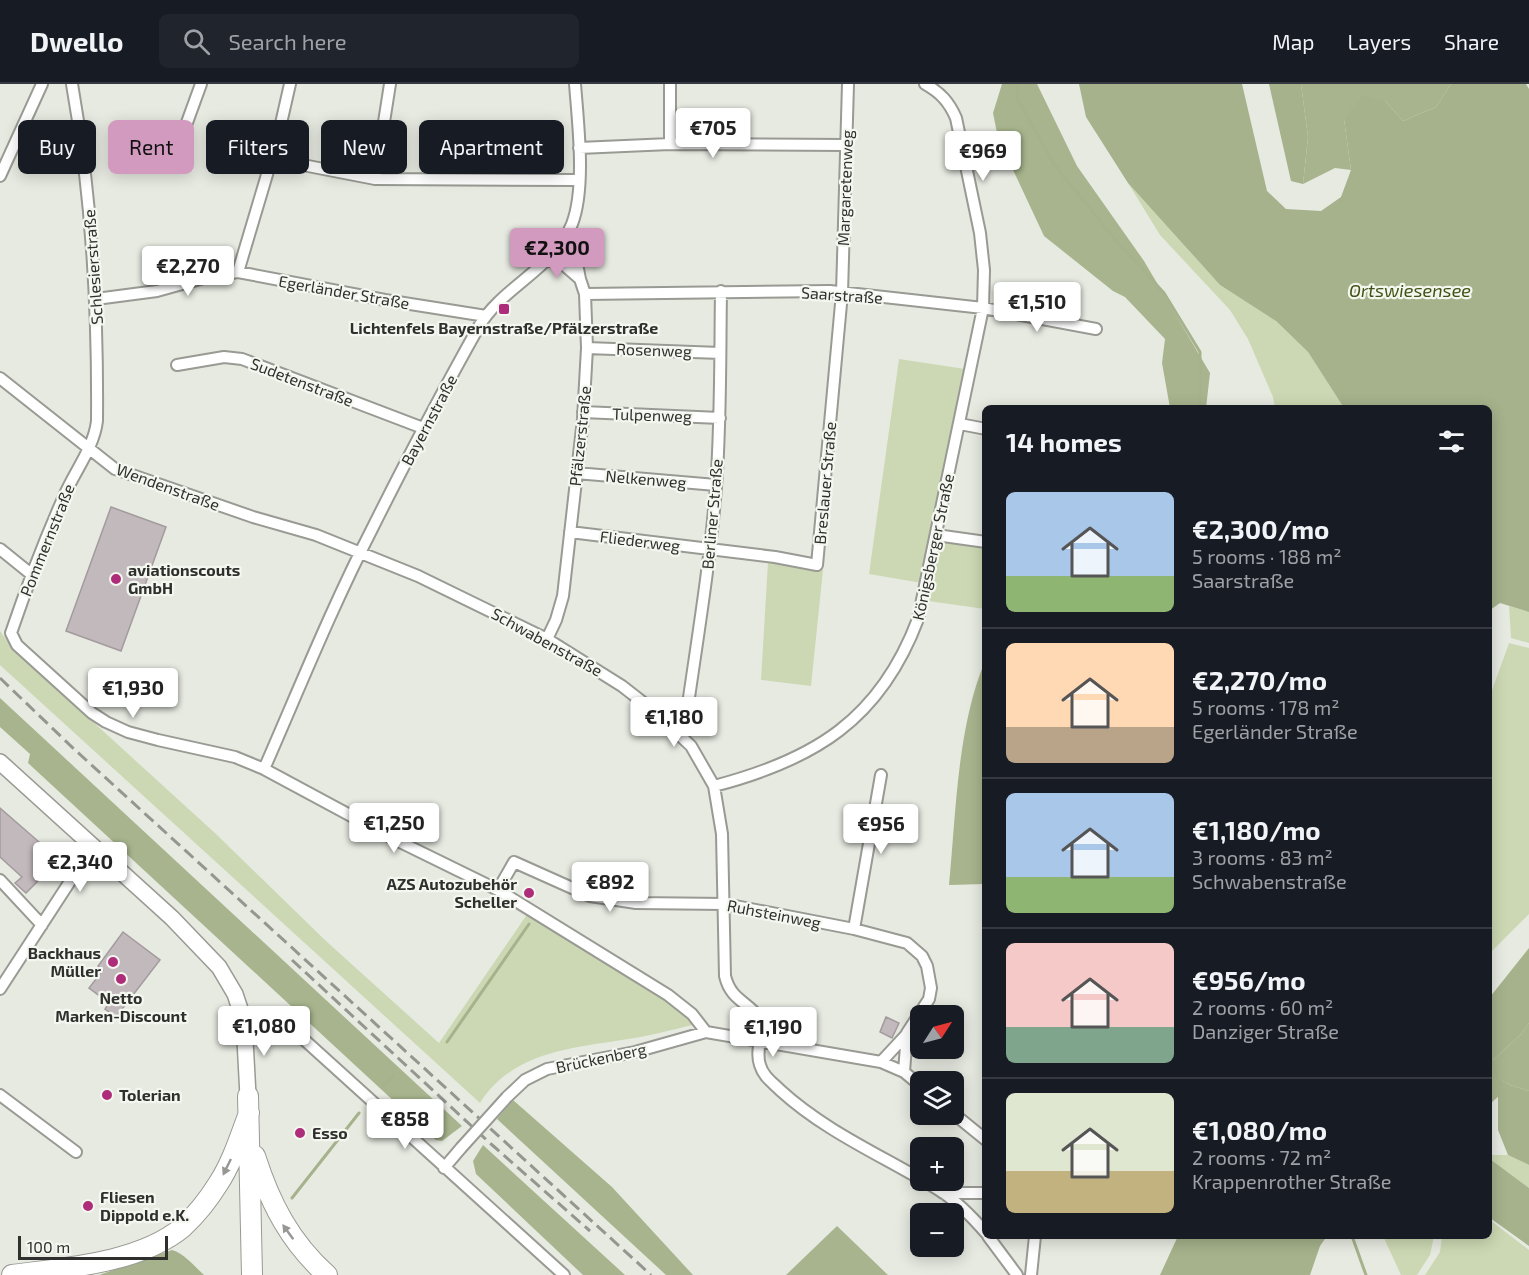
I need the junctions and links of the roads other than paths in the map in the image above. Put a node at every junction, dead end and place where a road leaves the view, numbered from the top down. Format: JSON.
{"nodes":[{"id":1,"x":42,"y":84,"type":"edge"},
{"id":2,"x":72,"y":84,"type":"edge"},
{"id":3,"x":201,"y":84,"type":"edge"},
{"id":4,"x":289,"y":84,"type":"edge"},
{"id":5,"x":390,"y":84,"type":"edge"},
{"id":6,"x":575,"y":84,"type":"edge"},
{"id":7,"x":670,"y":84,"type":"edge"},
{"id":8,"x":848,"y":84,"type":"edge"},
{"id":9,"x":925,"y":84,"type":"edge"},
{"id":10,"x":188,"y":120,"type":"edge"},
{"id":11,"x":281,"y":120,"type":"edge"},
{"id":12,"x":670,"y":144,"type":"junction"},
{"id":13,"x":846,"y":145,"type":"junction"},
{"id":14,"x":579,"y":148,"type":"junction"},
{"id":15,"x":309,"y":166,"type":"edge"},
{"id":16,"x":267,"y":174,"type":"edge"},
{"id":17,"x":0,"y":176,"type":"edge"},
{"id":18,"x":375,"y":179,"type":"junction"},
{"id":19,"x":578,"y":180,"type":"junction"},
{"id":20,"x":568,"y":232,"type":"junction"},
{"id":21,"x":546,"y":259,"type":"junction"},
{"id":22,"x":238,"y":272,"type":"junction"},
{"id":23,"x":580,"y":279,"type":"junction"},
{"id":24,"x":721,"y":291,"type":"junction"},
{"id":25,"x":842,"y":293,"type":"junction"},
{"id":26,"x":585,"y":294,"type":"junction"},
{"id":27,"x":96,"y":299,"type":"junction"},
{"id":28,"x":982,"y":308,"type":"junction"},
{"id":29,"x":486,"y":316,"type":"junction"},
{"id":30,"x":1096,"y":329,"type":"dead end"},
{"id":31,"x":587,"y":348,"type":"junction"},
{"id":32,"x":720,"y":352,"type":"junction"},
{"id":33,"x":177,"y":365,"type":"dead end"},
{"id":34,"x":0,"y":378,"type":"edge"},
{"id":35,"x":583,"y":412,"type":"junction"},
{"id":36,"x":720,"y":417,"type":"junction"},
{"id":37,"x":960,"y":424,"type":"junction"},
{"id":38,"x":423,"y":428,"type":"junction"},
{"id":39,"x":982,"y":428,"type":"edge"},
{"id":40,"x":87,"y":449,"type":"junction"},
{"id":41,"x":576,"y":473,"type":"junction"},
{"id":42,"x":716,"y":485,"type":"junction"},
{"id":43,"x":570,"y":532,"type":"junction"},
{"id":44,"x":936,"y":536,"type":"junction"},
{"id":45,"x":982,"y":542,"type":"edge"},
{"id":46,"x":0,"y":549,"type":"edge"},
{"id":47,"x":710,"y":550,"type":"junction"},
{"id":48,"x":361,"y":552,"type":"junction"},
{"id":49,"x":31,"y":574,"type":"junction"},
{"id":50,"x":547,"y":639,"type":"junction"},
{"id":51,"x":680,"y":734,"type":"junction"},
{"id":52,"x":0,"y":762,"type":"edge"},
{"id":53,"x":264,"y":769,"type":"junction"},
{"id":54,"x":881,"y":776,"type":"dead end"},
{"id":55,"x":714,"y":786,"type":"junction"},
{"id":56,"x":93,"y":846,"type":"junction"},
{"id":57,"x":0,"y":880,"type":"edge"},
{"id":58,"x":498,"y":890,"type":"junction"},
{"id":59,"x":725,"y":904,"type":"junction"},
{"id":60,"x":42,"y":925,"type":"junction"},
{"id":61,"x":854,"y":929,"type":"junction"},
{"id":62,"x":0,"y":989,"type":"edge"},
{"id":63,"x":244,"y":1021,"type":"junction"},
{"id":64,"x":706,"y":1032,"type":"junction"},
{"id":65,"x":907,"y":1034,"type":"junction"},
{"id":66,"x":760,"y":1041,"type":"junction"},
{"id":67,"x":881,"y":1062,"type":"junction"},
{"id":68,"x":904,"y":1072,"type":"junction"},
{"id":69,"x":910,"y":1077,"type":"edge"},
{"id":70,"x":0,"y":1095,"type":"edge"},
{"id":71,"x":249,"y":1105,"type":"junction"},
{"id":72,"x":964,"y":1122,"type":"edge"},
{"id":73,"x":982,"y":1137,"type":"edge"},
{"id":74,"x":249,"y":1138,"type":"junction"},
{"id":75,"x":76,"y":1152,"type":"dead end"},
{"id":76,"x":444,"y":1168,"type":"junction"},
{"id":77,"x":943,"y":1193,"type":"junction"},
{"id":78,"x":982,"y":1193,"type":"edge"},
{"id":79,"x":982,"y":1229,"type":"edge"},
{"id":80,"x":991,"y":1239,"type":"edge"},
{"id":81,"x":1034,"y":1239,"type":"edge"},
{"id":82,"x":12,"y":1275,"type":"edge"},
{"id":83,"x":252,"y":1275,"type":"edge"},
{"id":84,"x":327,"y":1275,"type":"edge"},
{"id":85,"x":564,"y":1275,"type":"edge"},
{"id":86,"x":1017,"y":1275,"type":"edge"},
{"id":87,"x":1031,"y":1275,"type":"edge"}],
"edges":[{"from":1,"to":17,"type":"street"},
{"from":2,"to":27,"type":"street","name":"Schlesierstraße"},
{"from":3,"to":10,"type":"street"},
{"from":4,"to":11,"type":"street"},
{"from":5,"to":18,"type":"street"},
{"from":6,"to":14,"type":"street","name":"Bayernstraße"},
{"from":7,"to":12,"type":"street"},
{"from":8,"to":13,"type":"street","name":"Margaretenweg"},
{"from":9,"to":28,"type":"street","name":"Königsberger Straße"},
{"from":12,"to":13,"type":"street"},
{"from":12,"to":14,"type":"street"},
{"from":13,"to":25,"type":"street","name":"Margaretenweg"},
{"from":14,"to":19,"type":"street","name":"Bayernstraße"},
{"from":15,"to":18,"type":"street"},
{"from":16,"to":22,"type":"street"},
{"from":18,"to":19,"type":"street"},
{"from":19,"to":20,"type":"street","name":"Bayernstraße"},
{"from":20,"to":21,"type":"street","name":"Bayernstraße"},
{"from":20,"to":23,"type":"street","name":"Pfälzerstraße"},
{"from":21,"to":23,"type":"street"},
{"from":21,"to":29,"type":"street","name":"Bayernstraße"},
{"from":22,"to":27,"type":"street","name":"Egerländer Straße"},
{"from":22,"to":29,"type":"street","name":"Egerländer Straße"},
{"from":23,"to":26,"type":"street","name":"Pfälzerstraße"},
{"from":24,"to":25,"type":"street","name":"Saarstraße"},
{"from":24,"to":26,"type":"street","name":"Saarstraße"},
{"from":24,"to":32,"type":"street","name":"Berliner Straße"},
{"from":25,"to":28,"type":"street","name":"Saarstraße"},
{"from":25,"to":47,"type":"street","name":"Breslauer Straße"},
{"from":26,"to":31,"type":"street","name":"Pfälzerstraße"},
{"from":27,"to":40,"type":"street","name":"Schlesierstraße"},
{"from":28,"to":30,"type":"street","name":"Saarstraße"},
{"from":28,"to":37,"type":"street","name":"Königsberger Straße"},
{"from":29,"to":38,"type":"street","name":"Bayernstraße"},
{"from":31,"to":32,"type":"street","name":"Rosenweg"},
{"from":31,"to":35,"type":"street","name":"Pfälzerstraße"},
{"from":32,"to":36,"type":"street","name":"Berliner Straße"},
{"from":33,"to":38,"type":"street","name":"Sudetenstraße"},
{"from":34,"to":40,"type":"street","name":"Wendenstraße"},
{"from":35,"to":36,"type":"street","name":"Tulpenweg"},
{"from":35,"to":41,"type":"street","name":"Pfälzerstraße"},
{"from":36,"to":42,"type":"street","name":"Berliner Straße"},
{"from":37,"to":39,"type":"street"},
{"from":37,"to":44,"type":"street","name":"Königsberger Straße"},
{"from":38,"to":48,"type":"street","name":"Bayernstraße"},
{"from":40,"to":48,"type":"street","name":"Wendenstraße"},
{"from":40,"to":49,"type":"street","name":"Pommernstraße"},
{"from":41,"to":42,"type":"street","name":"Nelkenweg"},
{"from":41,"to":43,"type":"street","name":"Pfälzerstraße"},
{"from":42,"to":47,"type":"street","name":"Berliner Straße"},
{"from":43,"to":47,"type":"street","name":"Fliederweg"},
{"from":43,"to":50,"type":"street","name":"Pfälzerstraße"},
{"from":44,"to":45,"type":"street"},
{"from":44,"to":55,"type":"street","name":"Königsberger Straße"},
{"from":46,"to":49,"type":"street"},
{"from":47,"to":51,"type":"street","name":"Berliner Straße"},
{"from":48,"to":50,"type":"street","name":"Schwabenstraße"},
{"from":48,"to":53,"type":"street","name":"Bayernstraße"},
{"from":49,"to":53,"type":"street","name":"Pommernstraße"},
{"from":50,"to":51,"type":"street","name":"Schwabenstraße"},
{"from":51,"to":55,"type":"street","name":"Schwabenstraße"},
{"from":52,"to":56,"type":"street"},
{"from":53,"to":58,"type":"street"},
{"from":54,"to":61,"type":"street"},
{"from":55,"to":59,"type":"street","name":"Schwabenstraße"},
{"from":56,"to":60,"type":"street"},
{"from":56,"to":63,"type":"street"},
{"from":57,"to":60,"type":"street"},
{"from":58,"to":59,"type":"street","name":"Ruhsteinweg"},
{"from":58,"to":64,"type":"street"},
{"from":59,"to":61,"type":"street","name":"Ruhsteinweg"},
{"from":59,"to":66,"type":"street","name":"Schwabenstraße"},
{"from":60,"to":62,"type":"street"},
{"from":61,"to":65,"type":"street","name":"Ruhsteinweg"},
{"from":63,"to":71,"type":"street"},
{"from":63,"to":76,"type":"street"},
{"from":64,"to":66,"type":"street","name":"Brückenberg"},
{"from":64,"to":76,"type":"street","name":"Brückenberg","bridge":true},
{"from":65,"to":67,"type":"street"},
{"from":65,"to":68,"type":"street"},
{"from":66,"to":67,"type":"street","name":"Brückenberg"},
{"from":66,"to":77,"type":"street","name":"Schwabenstraße"},
{"from":67,"to":68,"type":"street","name":"Brückenberg"},
{"from":68,"to":69,"type":"street","name":"Brückenberg"},
{"from":70,"to":75,"type":"street"},
{"from":71,"to":74,"type":"highway"},
{"from":71,"to":82,"type":"highway","one_way":true},
{"from":72,"to":73,"type":"street"},
{"from":74,"to":83,"type":"highway"},
{"from":84,"to":74,"type":"highway","one_way":true},
{"from":76,"to":85,"type":"street"},
{"from":77,"to":78,"type":"street"},
{"from":77,"to":79,"type":"street","name":"Schwabenstraße"},
{"from":80,"to":86,"type":"street","name":"Schwabenstraße"},
{"from":81,"to":87,"type":"street"}]}
